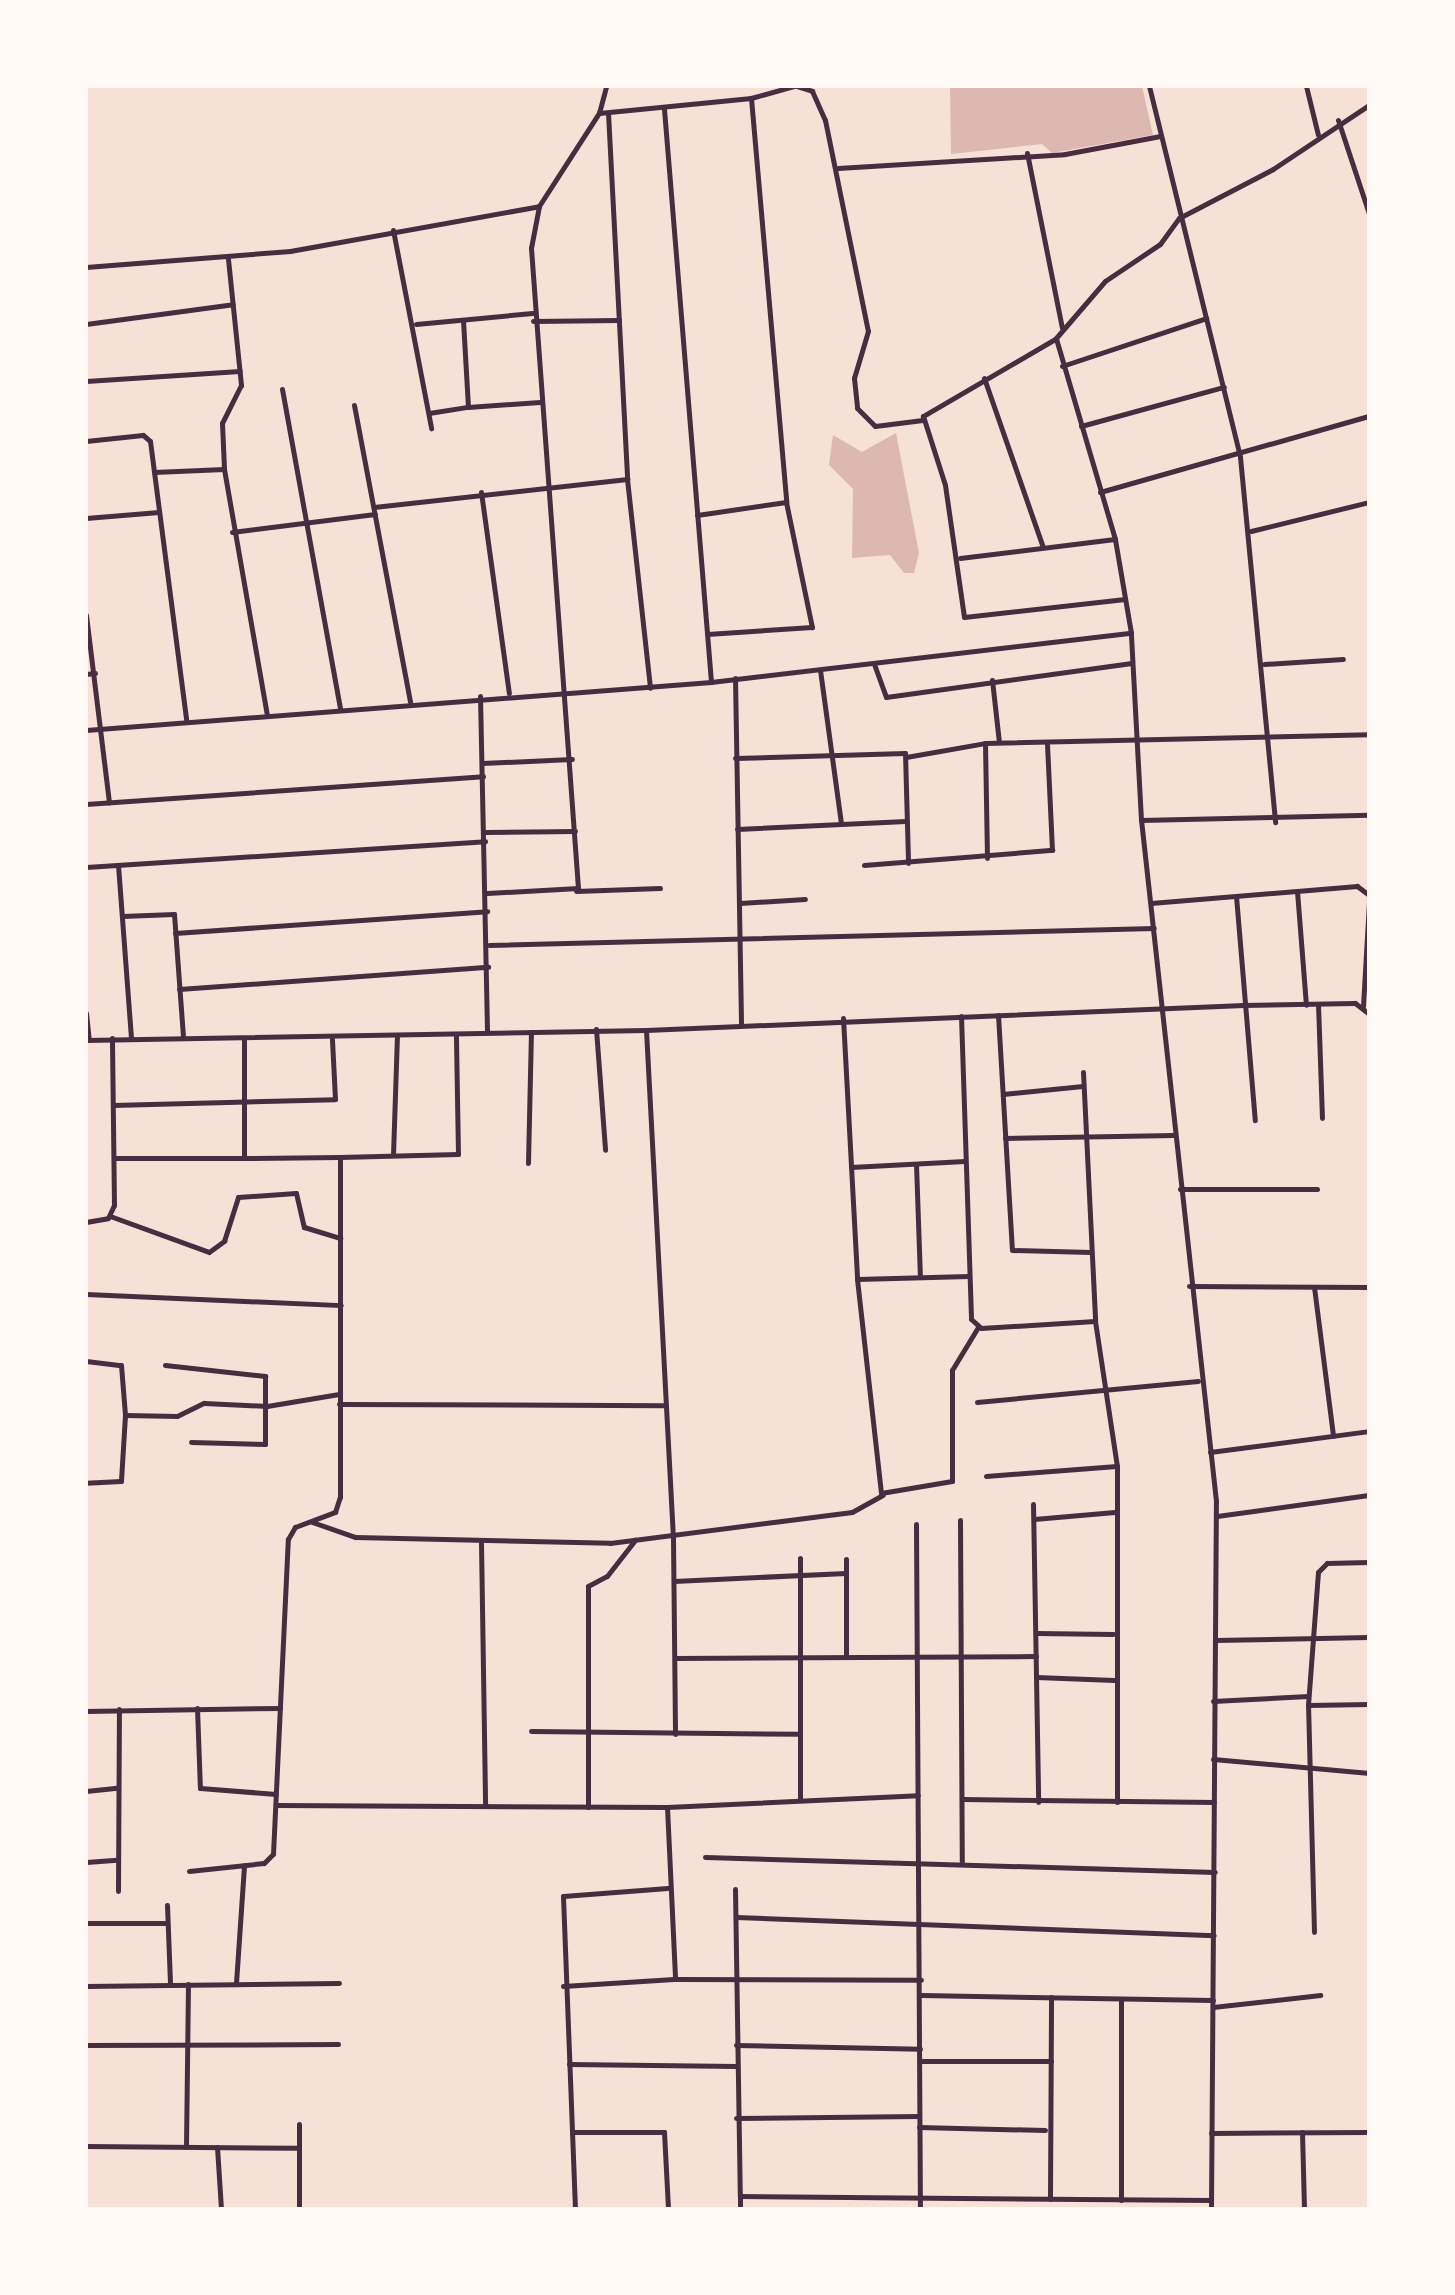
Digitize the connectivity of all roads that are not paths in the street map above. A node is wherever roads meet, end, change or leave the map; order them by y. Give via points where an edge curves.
1 (606, 86) edge
2 (795, 86) edge
3 (1149, 86) edge
4 (1306, 86) edge
5 (751, 98) junction
6 (1369, 105) edge
7 (664, 109) junction
8 (599, 113) junction
9 (608, 113) junction
10 (1338, 120) junction
11 (1318, 135) junction
12 (1160, 136) junction
13 (1027, 153) junction
14 (838, 168) junction
15 (539, 206) junction
16 (1368, 208) edge
17 (1179, 218) junction
18 (393, 230) junction
19 (228, 259) junction
20 (86, 267) edge
21 (233, 304) junction
22 (532, 313) junction
23 (1206, 318) junction
24 (463, 320) junction
25 (619, 320) junction
26 (533, 321) junction
27 (86, 324) edge
28 (416, 324) junction
29 (1062, 329) junction
30 (1056, 338) junction
31 (1062, 366) junction
32 (240, 371) junction
33 (984, 378) junction
34 (86, 381) edge
35 (1224, 387) junction
36 (282, 389) dead end
37 (540, 402) junction
38 (354, 405) dead end
39 (468, 407) junction
40 (429, 413) junction
41 (1369, 416) edge
42 (923, 420) junction
43 (1081, 426) junction
44 (431, 428) dead end
45 (86, 441) edge
46 (1240, 457) junction
47 (224, 469) junction
48 (154, 472) junction
49 (627, 479) junction
50 (547, 482) junction
51 (481, 492) junction
52 (1100, 492) junction
53 (786, 502) junction
54 (1369, 502) edge
55 (374, 511) junction
56 (159, 512) junction
57 (697, 515) junction
58 (86, 518) edge
59 (302, 523) junction
60 (1251, 531) junction
61 (232, 532) junction
62 (1115, 539) junction
63 (1042, 545) junction
64 (960, 558) junction
65 (1125, 599) junction
66 (86, 615) edge
67 (1131, 633) junction
68 (707, 634) junction
69 (1343, 659) dead end
70 (1132, 663) junction
71 (874, 664) junction
72 (1264, 664) junction
73 (820, 670) junction
74 (95, 673) junction
75 (86, 674) edge
76 (735, 678) junction
77 (992, 680) junction
78 (711, 682) junction
79 (650, 688) junction
80 (566, 689) junction
81 (509, 694) junction
82 (480, 696) junction
83 (410, 702) junction
84 (340, 708) junction
85 (267, 715) junction
86 (186, 720) junction
87 (100, 728) junction
88 (86, 730) edge
89 (1369, 734) edge
90 (1269, 738) junction
91 (999, 742) junction
92 (985, 743) junction
93 (1047, 743) junction
94 (1136, 744) junction
95 (830, 753) junction
96 (906, 757) junction
97 (735, 758) junction
98 (572, 759) junction
99 (482, 763) junction
100 (483, 776) junction
101 (109, 803) junction
102 (86, 804) edge
103 (1369, 815) edge
104 (1141, 820) junction
105 (906, 821) junction
106 (1275, 822) junction
107 (841, 824) junction
108 (737, 829) junction
109 (575, 831) junction
110 (485, 832) junction
111 (485, 841) junction
112 (987, 858) junction
113 (908, 863) junction
114 (118, 865) junction
115 (864, 865) dead end
116 (86, 867) edge
117 (1369, 885) edge
118 (1362, 886) junction
119 (660, 888) dead end
120 (575, 891) junction
121 (1297, 891) junction
122 (487, 893) junction
123 (1369, 895) edge
124 (1236, 896) junction
125 (805, 899) dead end
126 (740, 903) junction
127 (1151, 903) junction
128 (1369, 903) edge
129 (487, 911) junction
130 (122, 916) junction
131 (1154, 928) junction
132 (175, 933) junction
133 (739, 937) junction
134 (489, 945) junction
135 (488, 967) junction
136 (179, 989) junction
137 (1318, 1004) junction
138 (1243, 1005) junction
139 (1306, 1005) junction
140 (1363, 1006) junction
141 (1163, 1008) junction
142 (86, 1013) edge
143 (1369, 1014) edge
144 (998, 1015) junction
145 (961, 1016) junction
146 (843, 1018) junction
147 (741, 1024) junction
148 (596, 1029) junction
149 (646, 1030) junction
150 (487, 1032) junction
151 (531, 1032) junction
152 (397, 1035) junction
153 (456, 1035) junction
154 (112, 1038) junction
155 (131, 1038) junction
156 (183, 1038) junction
157 (244, 1039) junction
158 (332, 1039) junction
159 (87, 1040) edge
160 (1083, 1072) dead end
161 (1083, 1086) junction
162 (1003, 1094) junction
163 (244, 1102) junction
164 (113, 1105) junction
165 (1322, 1118) dead end
166 (1255, 1120) dead end
167 (1174, 1135) junction
168 (1084, 1136) junction
169 (1005, 1138) junction
170 (605, 1150) dead end
171 (393, 1155) junction
172 (340, 1157) junction
173 (116, 1158) junction
174 (244, 1158) junction
175 (965, 1161) junction
176 (528, 1163) dead end
177 (916, 1164) junction
178 (851, 1167) junction
179 (1180, 1189) junction
180 (1317, 1189) dead end
181 (110, 1216) junction
182 (86, 1222) edge
183 (340, 1238) junction
184 (1091, 1252) junction
185 (969, 1276) junction
186 (920, 1277) junction
187 (857, 1279) junction
188 (1189, 1286) junction
189 (1314, 1287) junction
190 (1369, 1287) edge
191 (86, 1294) edge
192 (341, 1305) junction
193 (1095, 1321) junction
194 (978, 1327) junction
195 (86, 1361) edge
196 (165, 1365) dead end
197 (1198, 1381) junction
198 (339, 1394) junction
199 (1104, 1394) junction
200 (977, 1402) dead end
201 (339, 1404) junction
202 (665, 1405) junction
203 (267, 1406) junction
204 (125, 1415) junction
205 (1369, 1431) edge
206 (1333, 1436) junction
207 (191, 1442) dead end
208 (1210, 1452) junction
209 (1117, 1466) junction
210 (986, 1476) dead end
211 (86, 1483) edge
212 (884, 1494) junction
213 (1369, 1495) edge
214 (1033, 1504) dead end
215 (1115, 1512) junction
216 (1217, 1516) junction
217 (1034, 1519) junction
218 (960, 1520) dead end
219 (311, 1521) junction
220 (916, 1524) dead end
221 (673, 1533) junction
222 (635, 1539) junction
223 (481, 1543) junction
224 (800, 1558) dead end
225 (846, 1559) dead end
226 (1369, 1562) edge
227 (846, 1573) junction
228 (800, 1575) junction
229 (674, 1581) junction
230 (1036, 1633) junction
231 (1113, 1634) junction
232 (1310, 1637) junction
233 (1369, 1637) edge
234 (1215, 1640) junction
235 (800, 1656) junction
236 (846, 1656) junction
237 (915, 1656) junction
238 (961, 1656) junction
239 (1036, 1656) junction
240 (675, 1658) junction
241 (1036, 1677) junction
242 (1114, 1680) junction
243 (1308, 1696) junction
244 (1213, 1701) junction
245 (1369, 1704) edge
246 (1308, 1705) junction
247 (197, 1708) junction
248 (280, 1708) junction
249 (119, 1709) junction
250 (86, 1711) edge
251 (531, 1731) dead end
252 (592, 1734) junction
253 (675, 1734) junction
254 (800, 1734) junction
255 (1212, 1759) junction
256 (1313, 1767) junction
257 (1369, 1773) edge
258 (117, 1788) junction
259 (86, 1791) edge
260 (276, 1794) junction
261 (918, 1795) junction
262 (962, 1799) junction
263 (800, 1800) junction
264 (1038, 1802) junction
265 (1117, 1802) junction
266 (1214, 1802) junction
267 (276, 1805) junction
268 (485, 1806) junction
269 (588, 1807) junction
270 (667, 1807) junction
271 (705, 1857) dead end
272 (919, 1859) junction
273 (117, 1860) junction
274 (86, 1862) edge
275 (962, 1864) junction
276 (244, 1865) junction
277 (189, 1871) dead end
278 (1215, 1872) junction
279 (668, 1888) junction
280 (735, 1889) dead end
281 (118, 1891) dead end
282 (167, 1905) dead end
283 (736, 1917) junction
284 (86, 1923) edge
285 (167, 1923) junction
286 (919, 1925) junction
287 (1314, 1932) dead end
288 (1214, 1935) junction
289 (736, 1978) junction
290 (675, 1979) junction
291 (921, 1980) junction
292 (236, 1983) junction
293 (339, 1983) dead end
294 (170, 1984) junction
295 (188, 1984) junction
296 (86, 1986) edge
297 (563, 1986) junction
298 (921, 1995) junction
299 (1320, 1995) dead end
300 (1051, 1997) junction
301 (1121, 1999) junction
302 (1213, 2004) junction
303 (187, 2044) junction
304 (338, 2044) dead end
305 (86, 2045) edge
306 (736, 2045) junction
307 (920, 2049) junction
308 (920, 2061) junction
309 (1051, 2061) junction
310 (569, 2064) junction
311 (736, 2066) junction
312 (919, 2116) junction
313 (736, 2118) junction
314 (299, 2124) dead end
315 (919, 2127) junction
316 (1045, 2130) junction
317 (572, 2132) junction
318 (1302, 2132) junction
319 (1369, 2132) edge
320 (1211, 2133) junction
321 (86, 2146) edge
322 (186, 2147) junction
323 (217, 2147) junction
324 (299, 2148) junction
325 (740, 2196) junction
326 (918, 2199) junction
327 (1050, 2199) junction
328 (1121, 2200) junction
329 (1211, 2200) junction
330 (221, 2209) edge
331 (299, 2209) edge
332 (575, 2209) edge
333 (668, 2209) edge
334 (740, 2209) edge
335 (920, 2209) edge
336 (1211, 2209) edge
337 (1304, 2209) edge

1 - 8 street
2 - 5 street
2 - 14 street via 817,98
3 - 12 street
4 - 11 street
5 - 7 street
5 - 53 street
6 - 10 street
7 - 9 street
7 - 57 street
8 - 9 street
8 - 15 street
9 - 25 street
10 - 11 street
10 - 16 street
11 - 17 street via 1273,169
12 - 13 street via 1070,153
12 - 17 street
13 - 14 street
13 - 29 street
14 - 42 street via 868,331 854,378 857,408 875,426
15 - 18 street
15 - 22 street
17 - 23 street
17 - 29 street via 1160,244 1105,281
18 - 19 street
18 - 28 street
19 - 20 street
19 - 21 street
21 - 27 street
21 - 32 street
22 - 24 street
22 - 26 street
23 - 31 street
23 - 35 street
24 - 28 street
24 - 39 street
25 - 26 street
25 - 49 street
26 - 37 street
28 - 40 street
29 - 30 street
30 - 31 street
30 - 33 street
31 - 43 street
32 - 34 street
32 - 47 street via 239,391 222,423
33 - 42 street
33 - 63 street
35 - 43 street
35 - 46 street
36 - 59 street
37 - 39 street
37 - 50 street
38 - 55 street
39 - 40 street
40 - 44 street
41 - 46 street
42 - 64 street
43 - 52 street
45 - 48 street via 143,435
46 - 52 street
46 - 60 street
47 - 48 street
47 - 61 street
48 - 56 street
49 - 50 street
49 - 79 street
50 - 51 street
50 - 80 street
51 - 55 street
51 - 81 street
52 - 62 street
53 - 57 street
53 - 68 street via 812,627
54 - 60 street
55 - 59 street
55 - 83 street
56 - 58 street
56 - 86 street
57 - 68 street
59 - 61 street
59 - 84 street
60 - 72 street
61 - 85 street
62 - 63 street
62 - 65 street
63 - 64 street
64 - 65 street via 967,621
65 - 67 street
66 - 74 street
67 - 70 street
67 - 71 street
68 - 78 street
69 - 72 street
70 - 77 street
70 - 94 street
71 - 73 street
71 - 77 street via 883,697
72 - 90 street
73 - 76 street
73 - 95 street
74 - 75 street
74 - 87 street
76 - 78 street
76 - 97 street
77 - 91 street
78 - 79 street
79 - 80 street
80 - 81 street
80 - 98 street
81 - 82 street
82 - 83 street
82 - 99 street
83 - 84 street
84 - 85 street
85 - 86 street
86 - 87 street
87 - 88 street
87 - 101 street
89 - 90 street
90 - 94 street
90 - 106 street
91 - 92 street
91 - 93 street
92 - 96 street
92 - 112 street
93 - 94 street
93 - 112 street via 1055,846
94 - 104 street
95 - 96 street via 899,751
95 - 97 street
95 - 107 street
96 - 105 street
97 - 108 street
98 - 99 street
98 - 109 street
99 - 100 street
100 - 101 street
100 - 110 street
101 - 102 street
103 - 106 street
104 - 106 street
104 - 127 street
105 - 107 street
105 - 113 street
107 - 108 street
108 - 126 street
109 - 110 street
109 - 120 street
110 - 111 street
111 - 114 street
111 - 122 street
112 - 113 street
113 - 115 street
114 - 116 street
114 - 130 street
117 - 118 street
118 - 121 street
118 - 123 street
119 - 120 street
120 - 122 street
121 - 124 street
121 - 139 street
122 - 129 street
124 - 127 street
124 - 138 street
125 - 126 street
126 - 133 street
127 - 131 street
128 - 140 street
129 - 132 street
129 - 134 street
130 - 132 street via 173,913
130 - 155 street
131 - 133 street
131 - 141 street
132 - 136 street
133 - 134 street
133 - 147 street
134 - 135 street
135 - 136 street
135 - 150 street
136 - 156 street
137 - 139 street
137 - 140 street
137 - 165 street
138 - 139 street
138 - 141 street
138 - 166 street
140 - 143 street
141 - 144 street
141 - 167 street
142 - 159 street
144 - 145 street
144 - 162 street
145 - 146 street
145 - 175 street
146 - 147 street
146 - 178 street
147 - 149 street
148 - 149 street
148 - 151 street
148 - 170 street
149 - 202 street
150 - 151 street
150 - 153 street
151 - 176 street
152 - 153 street
152 - 158 street
152 - 171 street
153 - 171 street via 458,1154
154 - 155 street
154 - 159 street
154 - 164 street
155 - 156 street
156 - 157 street
157 - 158 street
157 - 163 street
158 - 163 street via 335,1099
160 - 161 street
161 - 162 street
161 - 168 street
162 - 169 street
163 - 164 street
163 - 174 street
164 - 173 street
167 - 168 street
167 - 179 street
168 - 169 street
168 - 184 street
169 - 184 street via 1012,1250
171 - 172 street
172 - 174 street
172 - 183 street
173 - 174 street
173 - 181 street
175 - 177 street
175 - 185 street
177 - 178 street
177 - 186 street
178 - 187 street
179 - 180 street
179 - 188 street
181 - 182 street
181 - 183 street via 209,1252 224,1241 238,1197 296,1193 307,1230
183 - 192 street
184 - 193 street
185 - 186 street
185 - 194 street via 971,1319
186 - 187 street
187 - 212 street
188 - 189 street
188 - 197 street
189 - 190 street
189 - 206 street
191 - 192 street
192 - 198 street
193 - 194 street
193 - 199 street
194 - 212 street via 952,1370 952,1481
195 - 204 street via 121,1365
196 - 203 street via 262,1371
197 - 199 street
197 - 208 street
198 - 201 street
198 - 203 street
199 - 200 street
199 - 209 street
201 - 202 street
201 - 219 street via 339,1506
202 - 221 street
203 - 204 street via 204,1403 177,1416
203 - 207 street via 263,1446
204 - 211 street via 121,1481
205 - 206 street
206 - 208 street
208 - 216 street
209 - 210 street
209 - 215 street
212 - 221 street via 852,1512
213 - 216 street
214 - 217 street
215 - 217 street
215 - 231 street
216 - 234 street
217 - 230 street
218 - 238 street
219 - 223 street via 344,1536
219 - 248 street via 288,1539
220 - 237 street
221 - 222 street
221 - 229 street
222 - 223 street
222 - 252 street via 607,1576 588,1586
223 - 268 street
224 - 228 street
225 - 227 street
226 - 232 street via 1322,1565
227 - 228 street
227 - 236 street
228 - 229 street
228 - 235 street
229 - 240 street
230 - 231 street
230 - 239 street
231 - 242 street
232 - 233 street
232 - 234 street
232 - 243 street
234 - 244 street
235 - 236 street
235 - 240 street
235 - 254 street
236 - 237 street
237 - 238 street
237 - 261 street
238 - 239 street
238 - 262 street
239 - 241 street
240 - 253 street
241 - 242 street
241 - 264 street
242 - 265 street
243 - 244 street
243 - 246 street
244 - 255 street
245 - 246 street
246 - 256 street
247 - 248 street
247 - 249 street
247 - 260 street via 200,1788
248 - 260 street
249 - 250 street
249 - 258 street
251 - 252 street
252 - 253 street
252 - 269 street
253 - 254 street
254 - 263 street
255 - 256 street
255 - 266 street
256 - 257 street
256 - 287 street
258 - 259 street
258 - 273 street
260 - 267 street
261 - 263 street
261 - 272 street
262 - 264 street
262 - 275 street
263 - 270 street
264 - 265 street
265 - 266 street
266 - 278 street
267 - 268 street
267 - 276 street via 273,1854
268 - 269 street
269 - 270 street
270 - 279 street
271 - 272 street
272 - 275 street
272 - 286 street
273 - 274 street
273 - 281 street
275 - 278 street
276 - 277 street
276 - 292 street
278 - 288 street
279 - 290 street
279 - 297 street via 564,1893
280 - 283 street
282 - 285 street
283 - 286 street
283 - 289 street
284 - 285 street
285 - 294 street
286 - 288 street
286 - 291 street
288 - 302 street
289 - 290 street
289 - 291 street
289 - 306 street
290 - 297 street
291 - 298 street
292 - 293 street
292 - 295 street
294 - 295 street
294 - 296 street
295 - 303 street
297 - 310 street
298 - 300 street
298 - 307 street
299 - 302 street
300 - 301 street
300 - 309 street
301 - 302 street
301 - 328 street
302 - 320 street
303 - 304 street
303 - 305 street
303 - 322 street
306 - 307 street
306 - 311 street
307 - 308 street
308 - 309 street
308 - 312 street
309 - 316 street
310 - 311 street
310 - 317 street
311 - 313 street
312 - 313 street
312 - 315 street
313 - 325 street
314 - 324 street
315 - 316 street
315 - 326 street
316 - 327 street
317 - 332 street
317 - 333 street via 666,2134
318 - 319 street
318 - 320 street
318 - 337 street
320 - 329 street
321 - 322 street
322 - 323 street
323 - 324 street
323 - 330 street
324 - 331 street
325 - 326 street
325 - 334 street
326 - 327 street
326 - 335 street
327 - 328 street
328 - 329 street
329 - 336 street

